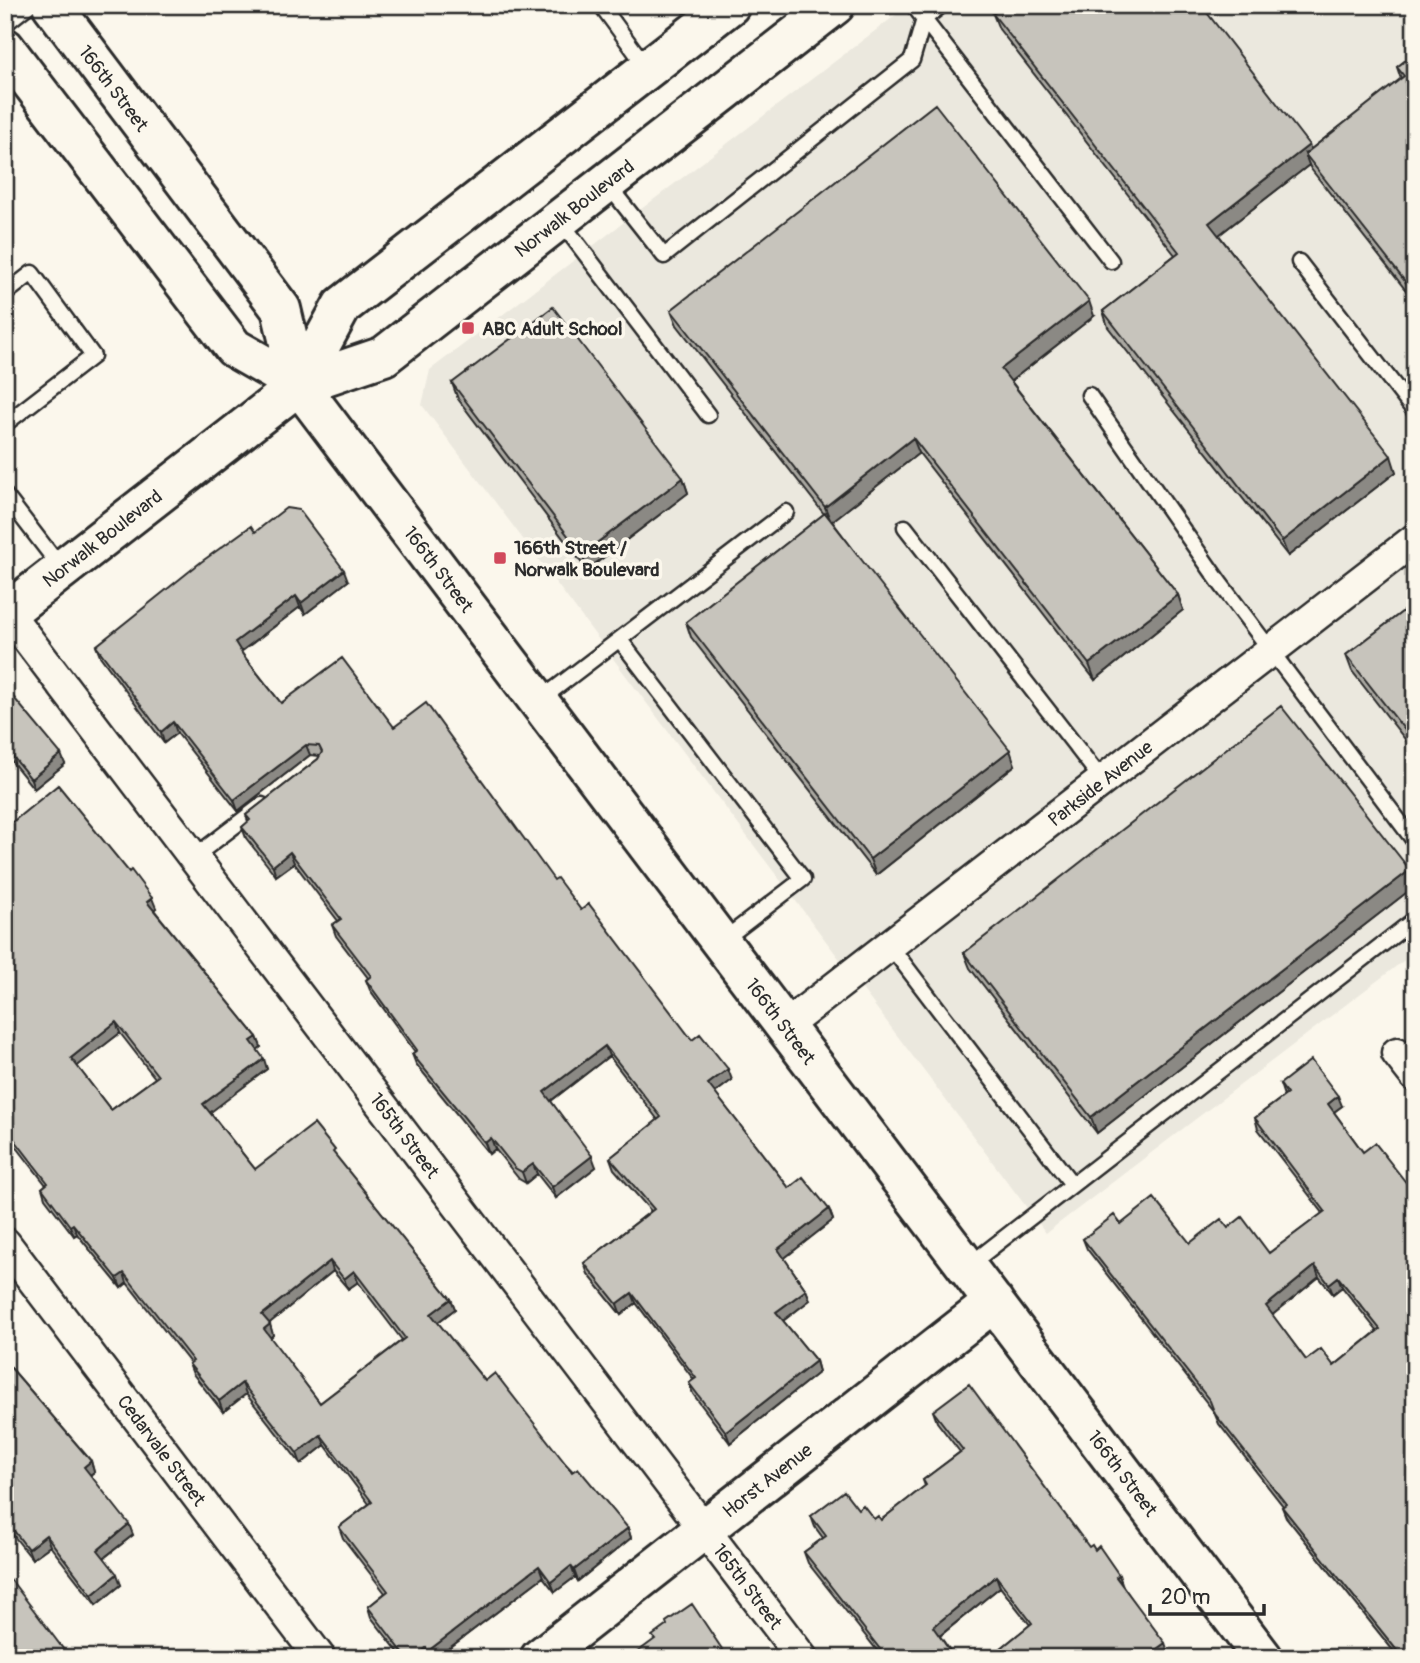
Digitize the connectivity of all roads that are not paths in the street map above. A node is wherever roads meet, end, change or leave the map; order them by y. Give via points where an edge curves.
1 (29, 5) edge
2 (52, 5) edge
3 (601, 5) edge
4 (730, 5) edge
5 (835, 5) edge
6 (914, 5) edge
7 (942, 5) edge
8 (924, 19) junction
9 (5, 24) edge
10 (5, 48) edge
11 (648, 69) junction
12 (606, 183) junction
13 (559, 220) junction
14 (1111, 261) dead end
15 (1299, 262) dead end
16 (5, 294) edge
17 (299, 385) junction
18 (1089, 395) dead end
19 (1415, 412) edge
20 (708, 415) dead end
21 (5, 424) edge
22 (5, 495) edge
23 (786, 512) dead end
24 (905, 527) dead end
25 (1415, 539) edge
26 (62, 570) junction
27 (6, 613) edge
28 (620, 640) junction
29 (1271, 650) junction
30 (539, 701) junction
31 (1103, 781) junction
32 (276, 794) edge
33 (1415, 842) edge
34 (194, 858) junction
35 (1415, 919) edge
36 (721, 942) junction
37 (891, 947) junction
38 (785, 1026) junction
39 (1071, 1183) junction
40 (5, 1243) edge
41 (967, 1266) junction
42 (994, 1302) junction
43 (704, 1529) junction
44 (320, 1658) edge
45 (540, 1658) edge
46 (802, 1658) edge
47 (1263, 1658) edge

1 - 9 lane
2 - 17 street, 166th Street via 281,309
3 - 11 lane
4 - 11 street, Norwalk Boulevard
5 - 12 street, Norwalk Boulevard
6 - 8 lane
7 - 8 lane
8 - 12 lane via 912,60 664,256
8 - 14 lane
10 - 17 street, 166th Street via 234,348
11 - 17 street, Norwalk Boulevard via 342,306
12 - 13 street, Norwalk Boulevard
13 - 17 street, Norwalk Boulevard via 384,356
13 - 20 lane
15 - 19 lane
16 - 21 lane via 32,273 93,356
17 - 26 street, Norwalk Boulevard
17 - 30 street, 166th Street
18 - 29 lane
22 - 26 lane
23 - 28 lane
24 - 31 lane
25 - 29 street, Parkside Avenue
26 - 27 street, Norwalk Boulevard
27 - 34 street, 165th Street
28 - 30 lane
28 - 36 lane via 803,880
29 - 31 street, Parkside Avenue
29 - 33 lane
30 - 36 street, 166th Street
31 - 37 street, Parkside Avenue
32 - 34 lane
34 - 43 street, 165th Street
35 - 39 lane
36 - 38 street, 166th Street
37 - 38 street, Parkside Avenue
37 - 39 lane
38 - 41 street, 166th Street
39 - 41 lane
40 - 44 street, Cedarvale Street
41 - 42 street, 166th Street
42 - 43 street, Horst Avenue
42 - 47 street, 166th Street
43 - 45 street, Horst Avenue
43 - 46 street, 165th Street

